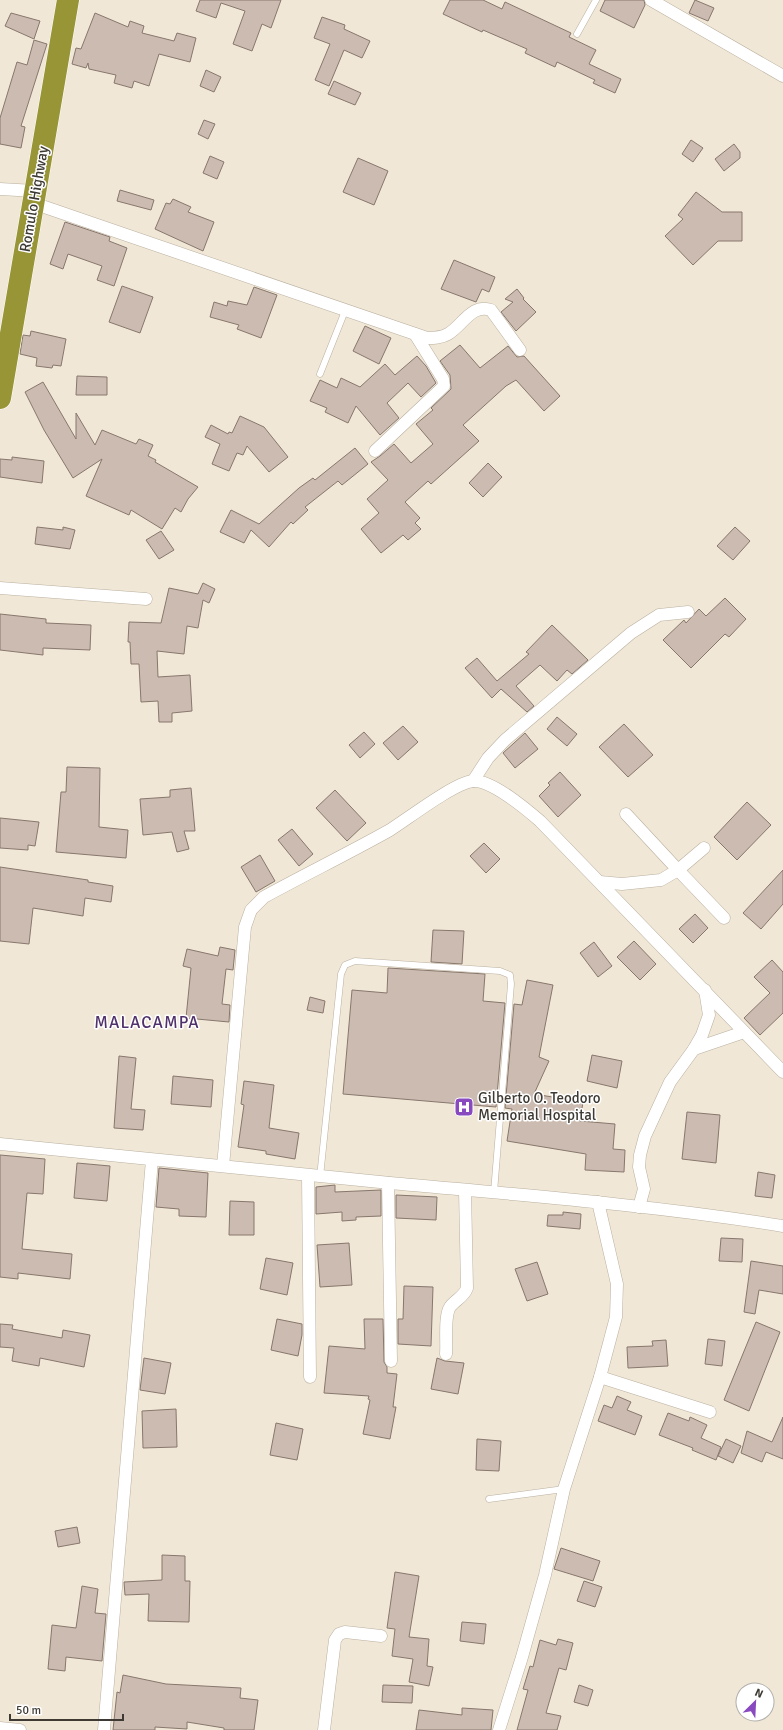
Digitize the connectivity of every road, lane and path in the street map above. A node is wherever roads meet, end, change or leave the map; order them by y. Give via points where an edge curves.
1 (68, 0) edge
2 (596, 0) edge
3 (651, 0) edge
4 (577, 34) dead end
5 (783, 76) edge
6 (0, 189) edge
7 (34, 197) junction
8 (345, 311) junction
9 (415, 334) junction
10 (520, 350) dead end
11 (320, 374) dead end
12 (0, 398) edge
13 (375, 451) dead end
14 (0, 588) edge
15 (146, 599) dead end
16 (688, 612) dead end
17 (473, 782) junction
18 (626, 814) dead end
19 (704, 848) dead end
20 (678, 870) junction
21 (600, 882) junction
22 (724, 918) dead end
23 (704, 990) junction
24 (744, 1032) junction
25 (694, 1049) junction
26 (783, 1072) edge
27 (0, 1144) edge
28 (152, 1160) junction
29 (223, 1166) junction
30 (314, 1176) junction
31 (388, 1183) junction
32 (465, 1190) junction
33 (494, 1192) junction
34 (598, 1202) junction
35 (639, 1207) junction
36 (783, 1226) edge
37 (446, 1354) dead end
38 (391, 1361) dead end
39 (310, 1377) dead end
40 (600, 1377) junction
41 (710, 1412) dead end
42 (564, 1489) junction
43 (489, 1499) dead end
44 (381, 1636) dead end
45 (0, 1728) edge
46 (20, 1730) edge
47 (104, 1730) edge
48 (324, 1730) edge
49 (499, 1730) edge

1 - 7 highway, Romulo Highway
2 - 4 lane
3 - 5 street
6 - 7 street
7 - 8 street
7 - 12 highway, Romulo Highway
8 - 9 street
8 - 11 lane
9 - 10 street via 437,338 448,334 476,309 484,307 491,310
9 - 13 street via 443,379 444,386
14 - 15 street
16 - 17 street via 659,615 632,633 505,740 488,758
17 - 21 street via 487,783 526,809
17 - 29 street via 457,786 390,830 264,897 251,910 245,927
18 - 20 street
19 - 20 street
20 - 21 street via 661,880 622,884
20 - 22 street
21 - 23 street
23 - 24 street
23 - 25 street via 709,1015
24 - 25 street
24 - 26 street
25 - 35 street via 670,1082 645,1136 640,1155 644,1189
27 - 28 street
28 - 29 street
28 - 47 street
29 - 30 street
30 - 31 street
30 - 33 lane via 341,974 345,965 355,961 500,971 510,975 510,984
30 - 39 street
31 - 32 street
31 - 38 street
32 - 33 street
32 - 37 street via 467,1288 465,1294 447,1313
33 - 34 street
34 - 35 street
34 - 40 street via 618,1284 616,1317
35 - 36 street
40 - 41 street
40 - 42 street
42 - 43 lane
42 - 49 street via 543,1582
44 - 48 street via 345,1632 339,1634 335,1640
45 - 46 street

